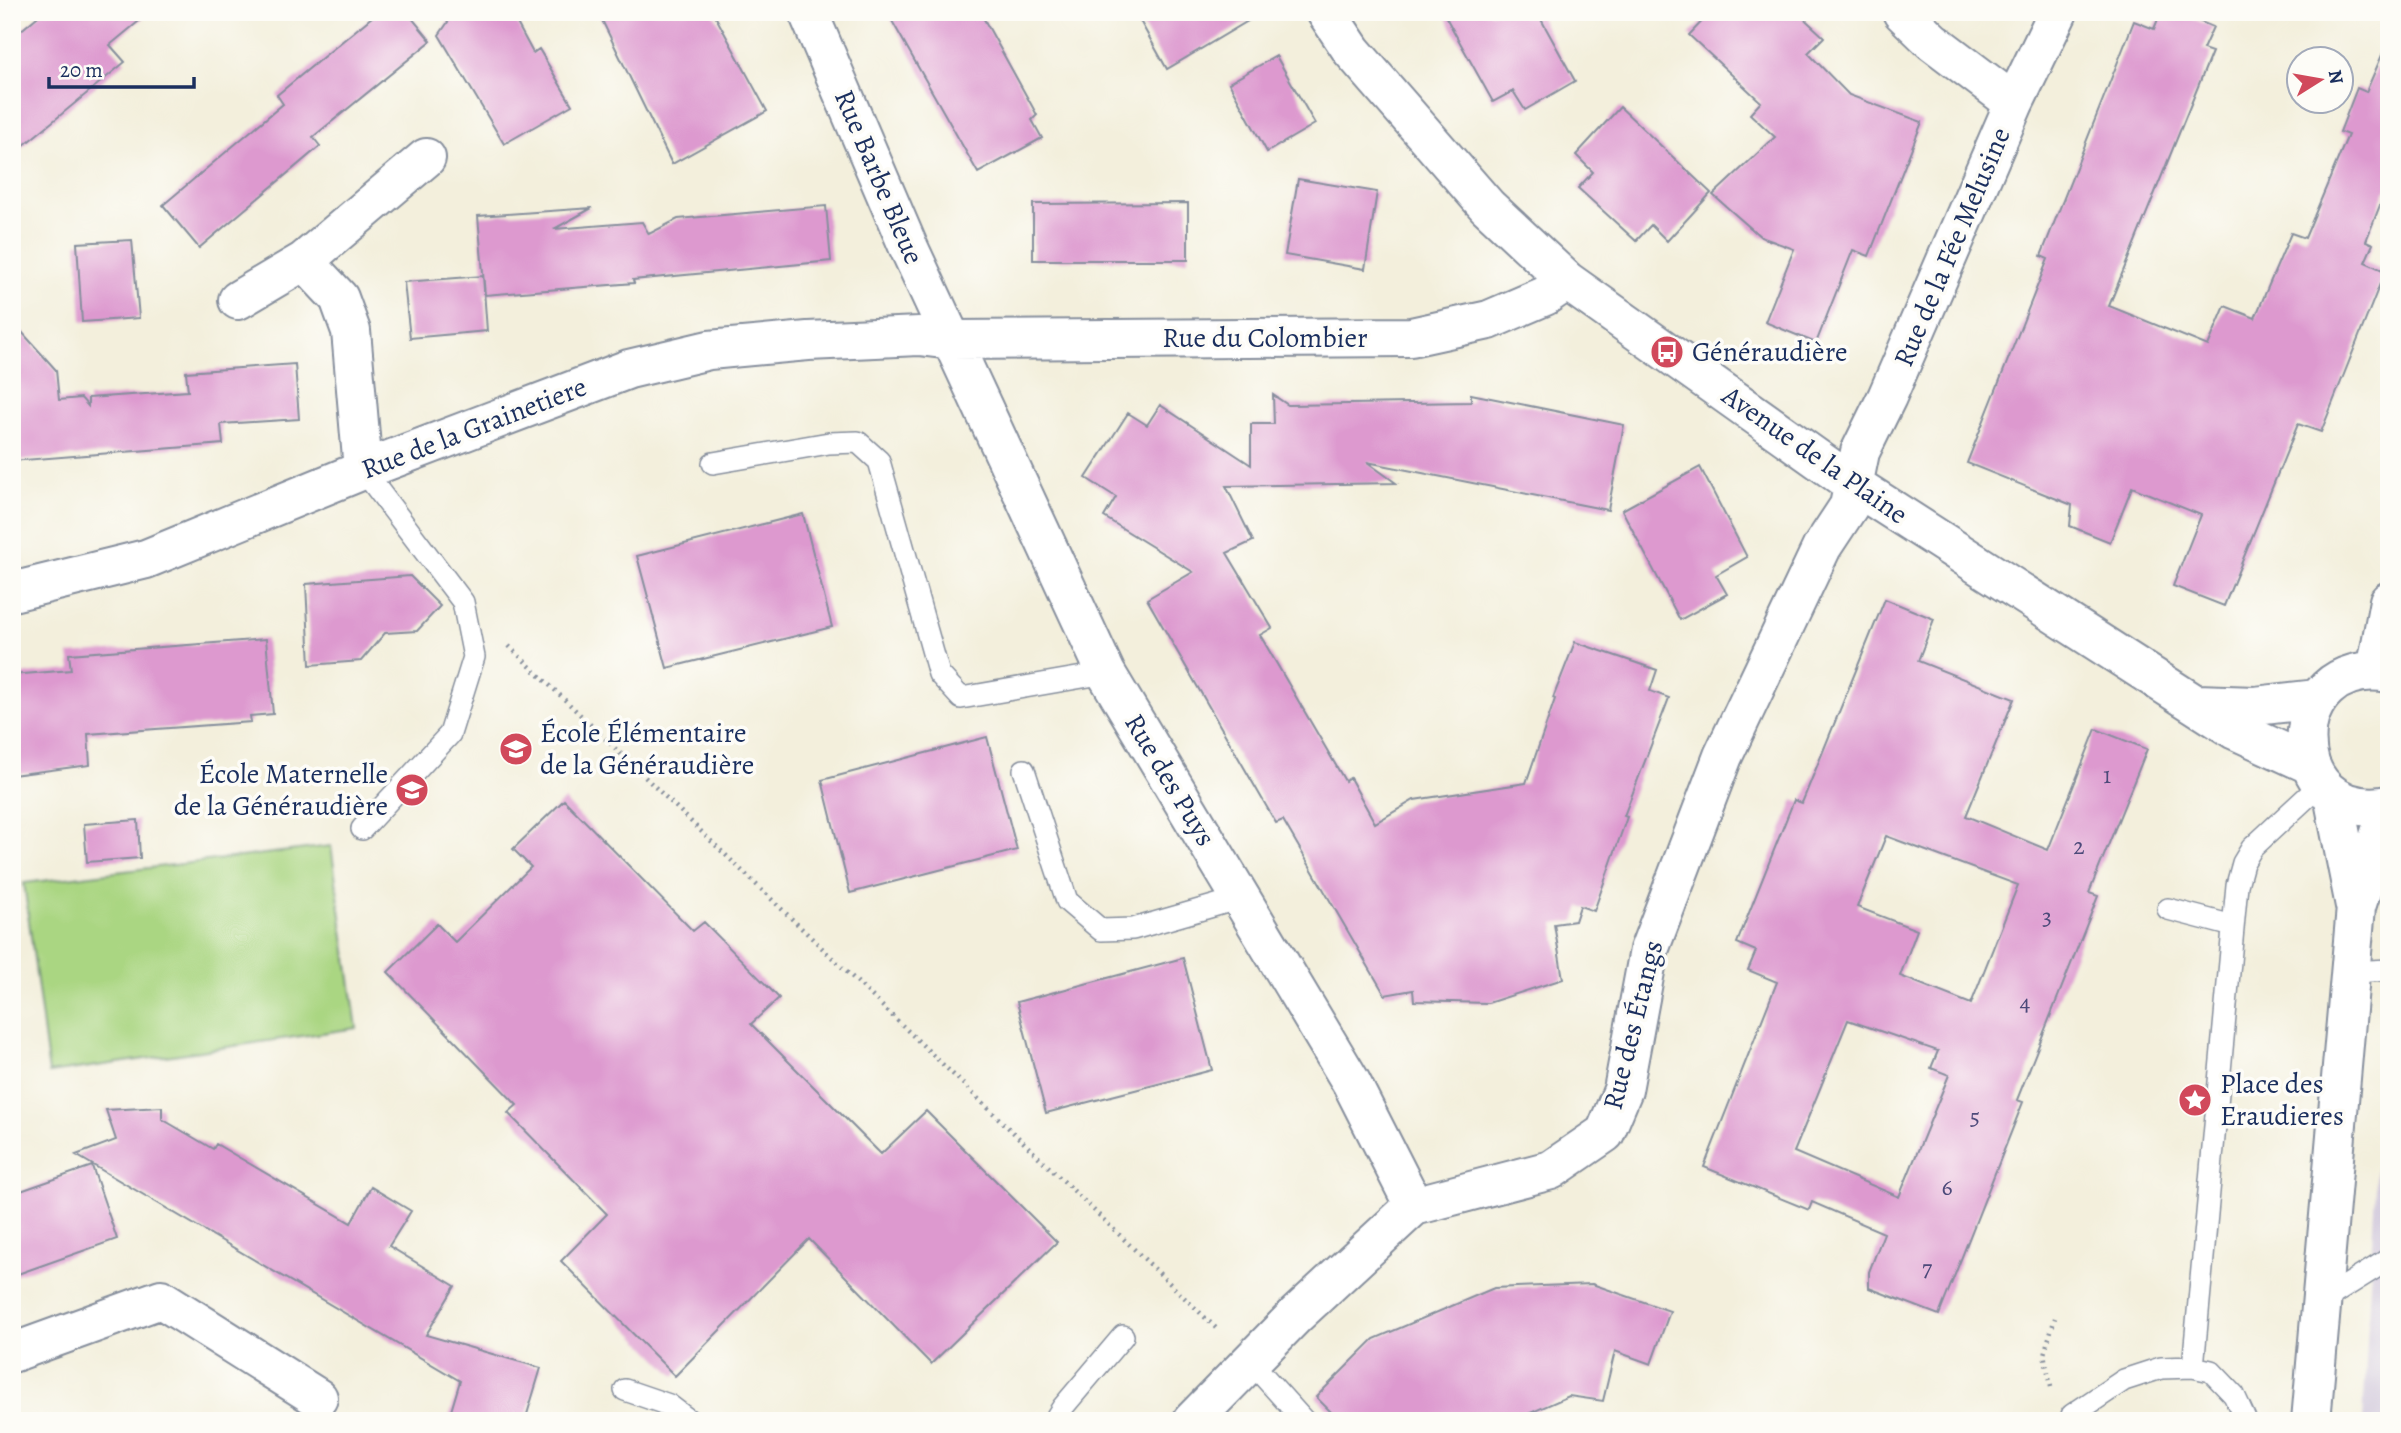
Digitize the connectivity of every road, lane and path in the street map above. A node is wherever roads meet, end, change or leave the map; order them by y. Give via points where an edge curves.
1 (808, 12) edge
2 (1326, 12) edge
3 (1902, 12) edge
4 (2058, 12) edge
5 (2014, 103) junction
6 (426, 158) dead end
7 (304, 261) junction
8 (1567, 281) junction
9 (238, 300) dead end
10 (951, 340) junction
11 (713, 463) dead end
12 (363, 470) junction
13 (1854, 485) junction
14 (12, 593) edge
15 (2389, 601) edge
16 (463, 602) junction
17 (2382, 672) edge
18 (1106, 673) junction
19 (2317, 699) junction
20 (2196, 704) junction
21 (1024, 770) dead end
22 (2321, 781) junction
23 (2389, 805) edge
24 (2389, 821) edge
25 (362, 829) dead end
26 (1241, 898) junction
27 (2356, 907) junction
28 (2168, 909) dead end
29 (2233, 926) junction
30 (2389, 970) edge
31 (2350, 972) junction
32 (1414, 1206) junction
33 (2389, 1259) edge
34 (2322, 1301) junction
35 (2055, 1318) dead end
36 (1123, 1336) dead end
37 (12, 1353) edge
38 (1250, 1361) junction
39 (2193, 1367) junction
40 (2051, 1389) dead end
41 (625, 1390) dead end
42 (318, 1398) dead end
43 (2072, 1415) dead end
44 (690, 1421) edge
45 (1054, 1421) edge
46 (1192, 1421) edge
47 (1304, 1421) edge
48 (2246, 1421) edge
49 (2311, 1421) edge

1 - 10 street, Rue Barbe Bleue
2 - 8 street, Avenue de la Plaine via 1352,51 1487,206
3 - 5 street via 1931,41
4 - 5 street, Rue de la Fée Melusine
5 - 13 street, Rue de la Fée Melusine via 1860,452
6 - 7 street
7 - 9 street
7 - 12 street via 339,298 351,331
8 - 10 street, Rue du Colombier via 1545,296 1489,320 1411,337
8 - 13 street, Avenue de la Plaine
10 - 12 street, Rue de la Grainetiere via 807,341 709,350 629,369
10 - 18 street, Rue des Puys
11 - 18 lane via 858,442 878,461 939,674 961,698
12 - 14 street, Rue de la Grainetiere via 146,559
12 - 16 lane
13 - 20 street, Avenue de la Plaine
13 - 32 street, Rue des Étangs via 1849,506 1822,547 1723,757 1649,950 1623,1090 1605,1133 1551,1170
15 - 17 street
16 - 25 lane via 474,657 450,734
16 - 38 path
17 - 19 street via 2353,674 2333,683
18 - 26 street, Rue des Puys
19 - 20 street via 2255,706
19 - 22 street via 2307,719 2304,742
20 - 22 street, Avenue de la Plaine
21 - 26 lane via 1067,901 1101,930 1133,929
22 - 23 street, Avenue de la Plaine via 2350,804
22 - 27 street
22 - 29 lane via 2252,848 2236,885
24 - 27 street via 2380,833
26 - 32 street, Rue des Puys via 1351,1082
27 - 31 street
28 - 29 lane
29 - 39 lane
30 - 31 lane
31 - 34 street
32 - 38 street, Rue des Étangs
33 - 34 lane
34 - 49 street
35 - 40 path via 2044,1354
36 - 45 lane
37 - 42 street via 161,1299
38 - 46 street, Rue des Étangs
38 - 47 lane
39 - 43 lane via 2161,1368 2124,1380
39 - 48 lane via 2211,1371 2234,1395
41 - 44 lane via 669,1405

